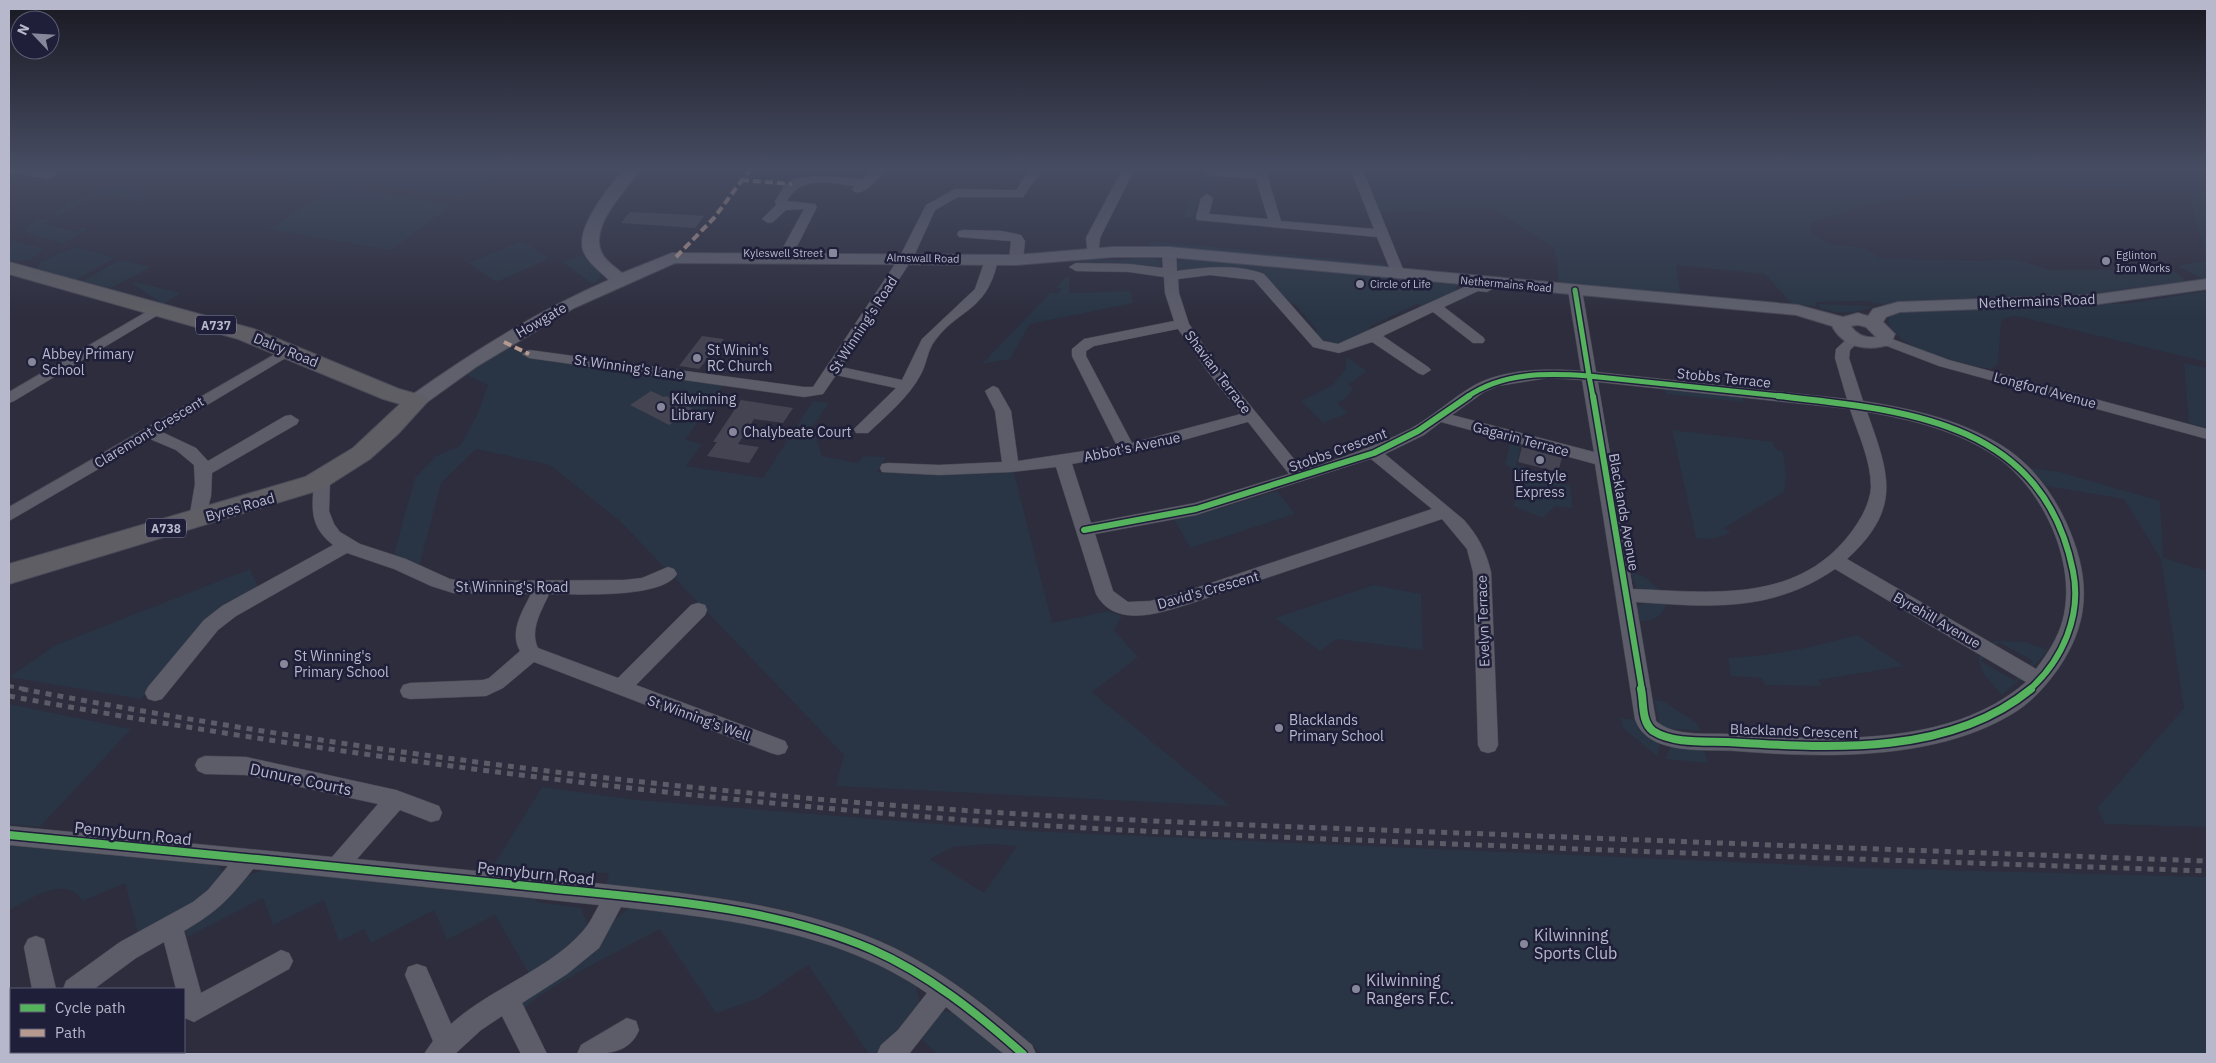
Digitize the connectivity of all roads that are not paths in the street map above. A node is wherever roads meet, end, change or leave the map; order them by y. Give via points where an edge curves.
1 (600, 218) edge
2 (807, 218) edge
3 (925, 218) edge
4 (1103, 218) edge
5 (1208, 218) edge
6 (1274, 218) edge
7 (1376, 218) edge
8 (1276, 224) junction
9 (964, 234) dead end
10 (1383, 234) junction
11 (1169, 252) junction
12 (1093, 253) junction
13 (785, 257) junction
14 (676, 258) joint
15 (906, 258) junction
16 (991, 260) junction
17 (1016, 260) junction
18 (1076, 267) dead end
19 (9, 268) edge
20 (1398, 274) junction
21 (1170, 275) junction
22 (619, 280) junction
23 (2207, 284) edge
24 (1487, 288) dead end
25 (1575, 290) junction
26 (1434, 306) junction
27 (158, 309) junction
28 (1842, 323) junction
29 (1873, 323) junction
30 (1182, 324) junction
31 (1372, 336) junction
32 (1854, 339) junction
33 (1478, 340) dead end
34 (1884, 340) junction
35 (289, 350) junction
36 (529, 354) dead end
37 (834, 370) junction
38 (1423, 370) dead end
39 (1588, 376) junction
40 (905, 385) junction
41 (818, 391) joint
42 (993, 391) dead end
43 (9, 398) edge
44 (416, 401) junction
45 (1856, 404) junction
46 (1251, 416) junction
47 (1440, 417) junction
48 (291, 420) dead end
49 (862, 429) dead end
50 (148, 432) junction
51 (2207, 434) edge
52 (1127, 449) junction
53 (1374, 453) junction
54 (1602, 460) junction
55 (1063, 461) junction
56 (1011, 467) junction
57 (888, 468) dead end
58 (204, 471) junction
59 (1300, 477) junction
60 (322, 481) junction
61 (1444, 512) junction
62 (9, 515) edge
63 (198, 519) junction
64 (1084, 530) junction
65 (346, 546) junction
66 (1836, 561) junction
67 (9, 574) edge
68 (668, 574) dead end
69 (543, 588) junction
70 (1626, 595) junction
71 (698, 610) dead end
72 (531, 653) junction
73 (2039, 680) junction
74 (620, 688) junction
75 (410, 692) dead end
76 (155, 694) dead end
77 (1657, 734) joint
78 (1488, 745) dead end
79 (778, 747) dead end
80 (205, 765) dead end
81 (396, 799) junction
82 (431, 812) dead end
83 (9, 835) edge
84 (248, 859) junction
85 (338, 867) junction
86 (615, 896) junction
87 (171, 926) junction
88 (36, 947) dead end
89 (281, 961) dead end
90 (417, 975) dead end
91 (44, 988) edge
92 (76, 988) edge
93 (944, 990) junction
94 (507, 1000) junction
95 (627, 1030) dead end
96 (441, 1049) edge
97 (534, 1054) edge
98 (590, 1054) edge
99 (890, 1054) edge
100 (1023, 1054) edge

1 - 22 main road via 591,235 592,251
2 - 13 street
3 - 15 street
4 - 12 street via 1093,238
5 - 8 street
6 - 8 street
7 - 10 street
8 - 10 street
9 - 17 street via 1016,238
10 - 20 street
11 - 12 main road, Almswall Road
11 - 20 main road, Nethermains Road
11 - 21 street, Shavian Terrace
12 - 17 main road, Almswall Road
13 - 14 main road, Almswall Road
13 - 15 main road, Almswall Road
14 - 22 main road, Howgate via 660,261
15 - 16 main road, Almswall Road
15 - 37 street, St Winning's Road
16 - 17 main road, Almswall Road
16 - 40 street via 985,284 979,293 964,311 928,341 914,374
18 - 21 street via 1129,268
19 - 27 highway, Dalry Road / A737
20 - 25 main road, Nethermains Road
21 - 30 street, Shavian Terrace
21 - 31 street via 1210,271 1251,274 1259,277 1318,344 1345,348
22 - 44 main road, Howgate via 547,316 462,368
23 - 29 main road, Nethermains Road via 2092,300 1898,307 1879,313
24 - 26 street via 1476,287
25 - 28 main road, Nethermains Road via 1798,310
25 - 39 street, Blacklands Avenue
26 - 31 street
26 - 33 street
27 - 35 highway, Dalry Road / A737
27 - 43 street
28 - 29 main road, Nethermains Road via 1851,319
28 - 32 main road via 1844,333
29 - 34 main road via 1886,334
30 - 46 street, Shavian Terrace
30 - 52 street via 1089,342 1079,349 1079,356
31 - 38 street
32 - 34 main road via 1868,343
32 - 45 street via 1843,349 1842,358
34 - 51 street, Longford Avenue via 1944,362
35 - 44 highway, Dalry Road / A737
35 - 50 street, Claremont Crescent
36 - 41 street, St Winning's Lane via 804,392
37 - 40 street
37 - 41 street, St Winning's Road
39 - 45 street, Stobbs Terrace
39 - 47 street, Stobbs Crescent via 1548,373 1494,382
39 - 54 street, Blacklands Avenue
40 - 49 street
42 - 56 street via 1002,412
44 - 60 highway, Byres Road / A738 via 358,458
45 - 66 street via 1878,472 1878,498 1857,538
45 - 73 street, Blacklands Crescent via 1922,417 1965,434 2004,455 2031,478 2044,497 2062,534 2077,596 2062,650
46 - 52 street, Abbot's Avenue via 1162,443
46 - 59 street, Shavian Terrace
47 - 53 street, Stobbs Crescent via 1418,432
47 - 54 street, Gagarin Terrace
48 - 58 street
50 - 58 street via 193,453
50 - 62 street, Claremont Crescent
52 - 55 street, Abbot's Avenue
53 - 59 street, Stobbs Crescent
53 - 61 street, Evelyn Terrace
54 - 70 street, Blacklands Avenue
55 - 56 street, Abbot's Avenue
55 - 64 street, David's Crescent
56 - 57 street, Abbot's Avenue
58 - 63 street
59 - 64 street, Stobbs Crescent via 1196,509
60 - 63 highway, Byres Road / A738
60 - 65 street, St Winning's Road via 320,515 331,533
61 - 64 street, David's Crescent via 1264,574 1187,598 1138,609 1121,606 1105,594
61 - 78 street, Evelyn Terrace via 1471,540 1482,572
63 - 67 highway, Byres Road / A738
65 - 69 street, St Winning's Road via 402,565 450,587
65 - 76 street via 229,610 212,625
66 - 70 street via 1798,582 1748,596 1720,600
66 - 73 street, Byrehill Avenue
68 - 69 street, St Winning's Road via 636,586
69 - 72 street via 525,628 526,646
70 - 77 street, Blacklands Avenue via 1646,720
71 - 74 street
72 - 74 street, St Winning's Well
72 - 75 street via 486,688
73 - 77 street, Blacklands Crescent via 1985,720 1916,740 1811,747
74 - 79 street, St Winning's Well
80 - 81 street, Dunure Courts via 246,766
81 - 82 street, Dunure Courts
81 - 85 street
83 - 84 street, Pennyburn Road
84 - 85 street, Pennyburn Road
84 - 87 street via 216,897
85 - 86 street, Pennyburn Road
86 - 93 street, Pennyburn Road via 744,912 822,931 908,967
86 - 94 street via 591,940
87 - 89 street via 194,1010
87 - 92 street via 128,950
88 - 91 street
90 - 96 street
93 - 99 street via 907,1038
93 - 100 street, Pennyburn Road
94 - 96 street via 472,1021
94 - 97 street
95 - 98 street

